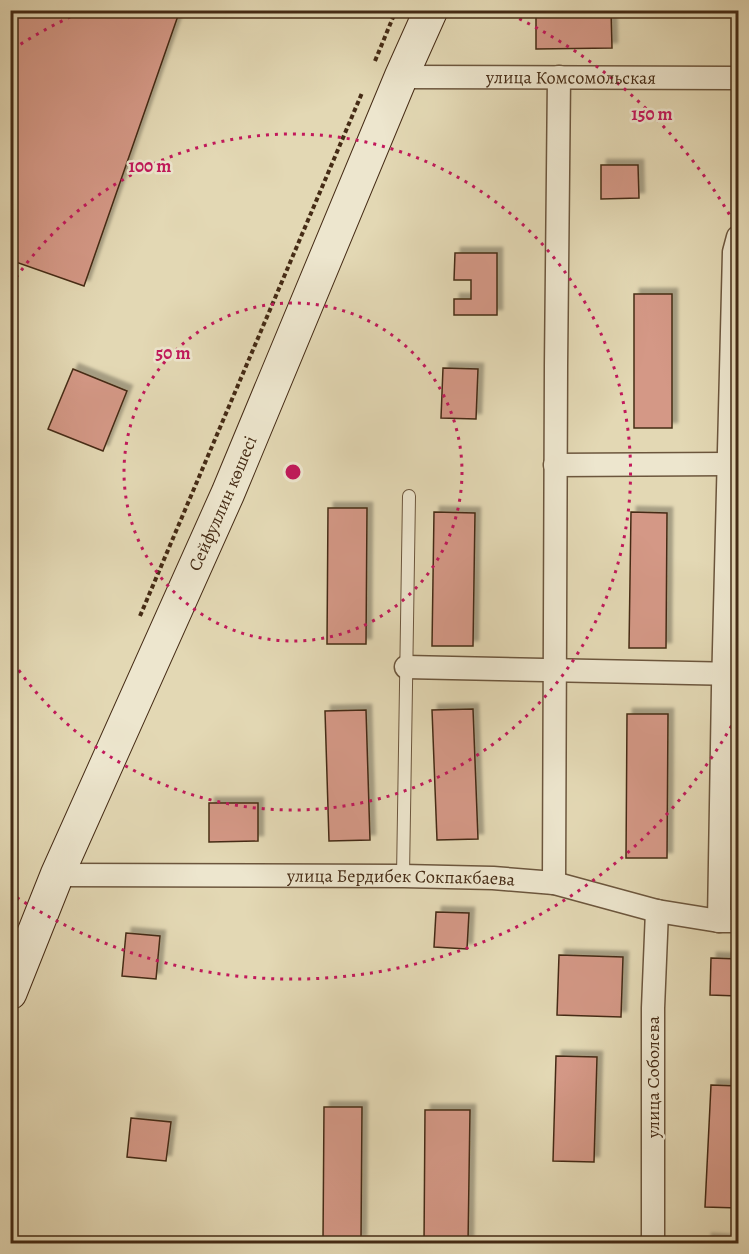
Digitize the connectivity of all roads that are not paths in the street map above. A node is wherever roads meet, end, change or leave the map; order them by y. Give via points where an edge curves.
1 (431, 10) edge
2 (388, 71) junction
3 (559, 77) junction
4 (738, 78) edge
5 (738, 237) edge
6 (734, 464) edge
7 (555, 465) junction
8 (409, 496) dead end
9 (406, 667) junction
10 (554, 669) junction
11 (731, 674) edge
12 (57, 875) junction
13 (403, 876) junction
14 (554, 883) junction
15 (657, 911) junction
16 (729, 921) edge
17 (10, 993) edge
18 (653, 1244) edge

1 - 2 main road, Сейфуллин көшесі
2 - 3 street, улица Комсомольская
2 - 12 main road, Сейфуллин көшесі via 228,493
3 - 4 street, улица Комсомольская
3 - 7 street
5 - 6 street via 734,252
6 - 7 street
6 - 11 street
7 - 10 street
8 - 9 lane
9 - 10 street
9 - 13 lane
10 - 11 street
10 - 14 street
11 - 16 street
12 - 13 street, улица Бердибек Сокпакбаева
12 - 17 main road, Сейфуллин көшесі
13 - 14 street, улица Бердибек Сокпакбаева
14 - 15 street, улица Бердибек Сокпакбаева
15 - 16 street, улица Бердибек Сокпакбаева
15 - 18 street, улица Соболева

